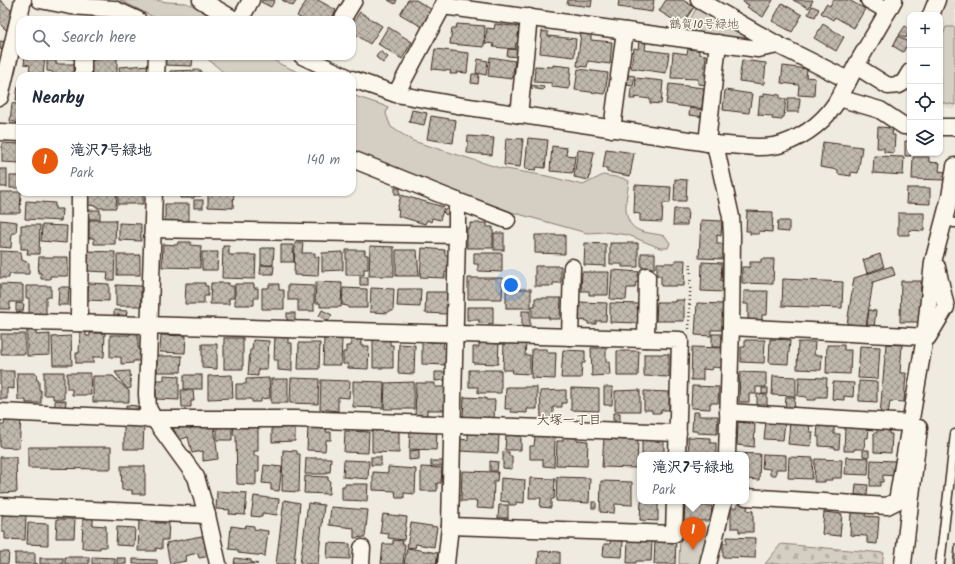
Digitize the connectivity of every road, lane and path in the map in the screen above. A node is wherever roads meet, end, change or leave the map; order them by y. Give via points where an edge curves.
1 (24, 0) edge
2 (40, 0) edge
3 (201, 0) edge
4 (251, 0) edge
5 (354, 0) edge
6 (699, 0) edge
7 (869, 0) edge
8 (937, 0) edge
9 (444, 3) edge
10 (891, 5) edge
11 (932, 12) edge
12 (85, 13) edge
13 (20, 16) edge
14 (129, 16) edge
15 (228, 16) edge
16 (242, 16) edge
17 (344, 16) edge
18 (528, 17) junction
19 (625, 30) junction
20 (16, 32) edge
21 (718, 43) junction
22 (778, 45) junction
23 (83, 60) edge
24 (157, 60) edge
25 (320, 60) edge
26 (83, 72) edge
27 (156, 72) edge
28 (339, 72) edge
29 (852, 73) junction
30 (907, 77) edge
31 (356, 80) edge
32 (396, 94) junction
33 (0, 97) edge
34 (839, 98) junction
35 (519, 115) junction
36 (907, 126) edge
37 (943, 126) edge
38 (955, 127) edge
39 (612, 129) junction
40 (0, 132) edge
41 (16, 133) edge
42 (711, 143) junction
43 (356, 161) edge
44 (955, 166) edge
45 (80, 196) edge
46 (154, 196) edge
47 (457, 201) junction
48 (508, 220) dead end
49 (949, 222) edge
50 (153, 229) junction
51 (457, 235) junction
52 (691, 261) dead end
53 (933, 262) junction
54 (572, 266) dead end
55 (647, 276) dead end
56 (950, 308) edge
57 (0, 321) edge
58 (78, 323) junction
59 (150, 325) junction
60 (732, 327) junction
61 (454, 333) junction
62 (570, 337) junction
63 (925, 337) junction
64 (646, 339) junction
65 (680, 340) junction
66 (0, 412) edge
67 (728, 412) junction
68 (154, 419) junction
69 (910, 423) junction
70 (453, 425) junction
71 (678, 433) junction
72 (955, 434) edge
73 (677, 452) edge
74 (727, 452) edge
75 (749, 497) edge
76 (676, 504) edge
77 (723, 504) edge
78 (0, 506) edge
79 (207, 515) junction
80 (450, 526) junction
81 (362, 548) dead end
82 (218, 564) edge
83 (361, 564) edge
84 (446, 564) edge
85 (708, 564) edge
86 (903, 564) edge
87 (940, 564) edge

1 - 13 street
2 - 12 street via 71,6
3 - 15 street
4 - 16 street
5 - 17 street
6 - 22 street
7 - 10 street
8 - 11 street
9 - 18 street
9 - 32 street
10 - 29 street
12 - 14 street via 114,9
18 - 19 street
18 - 35 street
19 - 21 street
19 - 39 street
20 - 33 street
21 - 22 street via 758,49
21 - 42 street
22 - 29 street
23 - 26 street
24 - 27 street
25 - 28 street
29 - 30 street via 888,86 899,85
29 - 34 street
31 - 32 street
32 - 35 street
34 - 36 street via 880,110
34 - 42 street via 816,126 800,137 781,145 758,147
35 - 39 street
37 - 38 street
39 - 42 street
40 - 41 street
42 - 60 street via 731,217
43 - 47 street
44 - 49 street
45 - 58 street
46 - 50 street
47 - 48 street
47 - 51 street
49 - 53 street
50 - 51 street
50 - 59 street
51 - 61 street
52 - 65 path via 689,339
53 - 56 street via 936,264
53 - 63 street
54 - 62 street
55 - 64 street
56 - 63 street via 928,337
57 - 58 street
58 - 59 street
59 - 61 street
59 - 68 street via 147,394 148,408
60 - 63 street
60 - 67 street
61 - 62 street
61 - 70 street
62 - 64 street
63 - 69 street
63 - 86 street via 924,387
64 - 65 street
65 - 71 street
66 - 68 street
67 - 69 street
67 - 74 street
68 - 70 street via 295,419
68 - 79 street via 196,477
69 - 75 street via 897,501 887,506
70 - 71 street
70 - 80 street
71 - 73 street
72 - 87 lane
76 - 80 street via 674,534
77 - 85 street
78 - 79 street
79 - 82 street
80 - 84 street
81 - 83 street

